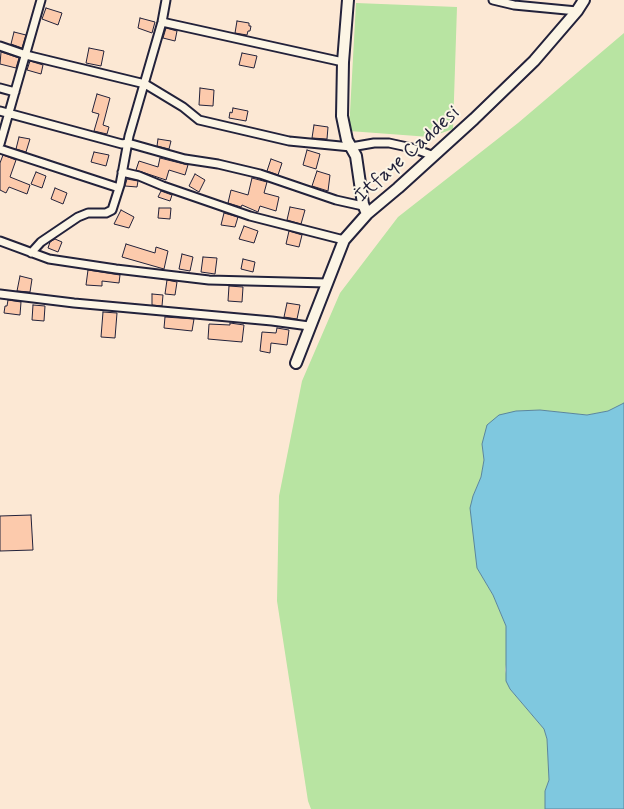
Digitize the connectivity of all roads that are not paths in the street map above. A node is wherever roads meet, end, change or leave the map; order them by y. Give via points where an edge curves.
1 (41, 0) edge
2 (166, 0) edge
3 (348, 0) edge
4 (493, 0) edge
5 (584, 0) edge
6 (514, 2) edge
7 (577, 11) junction
8 (162, 22) junction
9 (0, 46) edge
10 (26, 55) junction
11 (343, 62) junction
12 (145, 84) junction
13 (0, 88) edge
14 (15, 92) junction
15 (0, 110) edge
16 (9, 113) junction
17 (128, 143) junction
18 (0, 144) edge
19 (351, 147) junction
20 (0, 149) edge
21 (434, 156) junction
22 (122, 172) junction
23 (119, 188) junction
24 (365, 210) junction
25 (344, 240) junction
26 (0, 241) edge
27 (30, 253) junction
28 (327, 283) junction
29 (0, 294) edge
30 (309, 326) junction
31 (296, 363) dead end

1 - 10 street
2 - 8 street
3 - 11 street
4 - 6 street
5 - 7 street, İtfaye Caddesi
6 - 7 street
7 - 21 street, İtfaye Caddesi via 534,61
8 - 11 street
8 - 12 street
9 - 10 street
10 - 12 street
10 - 14 street
11 - 19 street via 342,116
12 - 17 street
12 - 19 street via 200,120 289,141
13 - 14 street
14 - 16 street
15 - 16 street
16 - 17 street
16 - 18 street
17 - 22 street
17 - 24 street via 185,159 260,174
19 - 21 street via 389,143
19 - 24 street via 356,156
20 - 23 street
21 - 24 street, İtfaye Caddesi
22 - 23 street
22 - 25 street via 250,216
23 - 27 street via 112,210 78,217
24 - 25 street, İtfaye Caddesi
25 - 28 street, İtfaye Caddesi
26 - 27 street
27 - 28 street via 49,260 209,280
28 - 30 street, İtfaye Caddesi
29 - 30 street
30 - 31 street, İtfaye Caddesi

